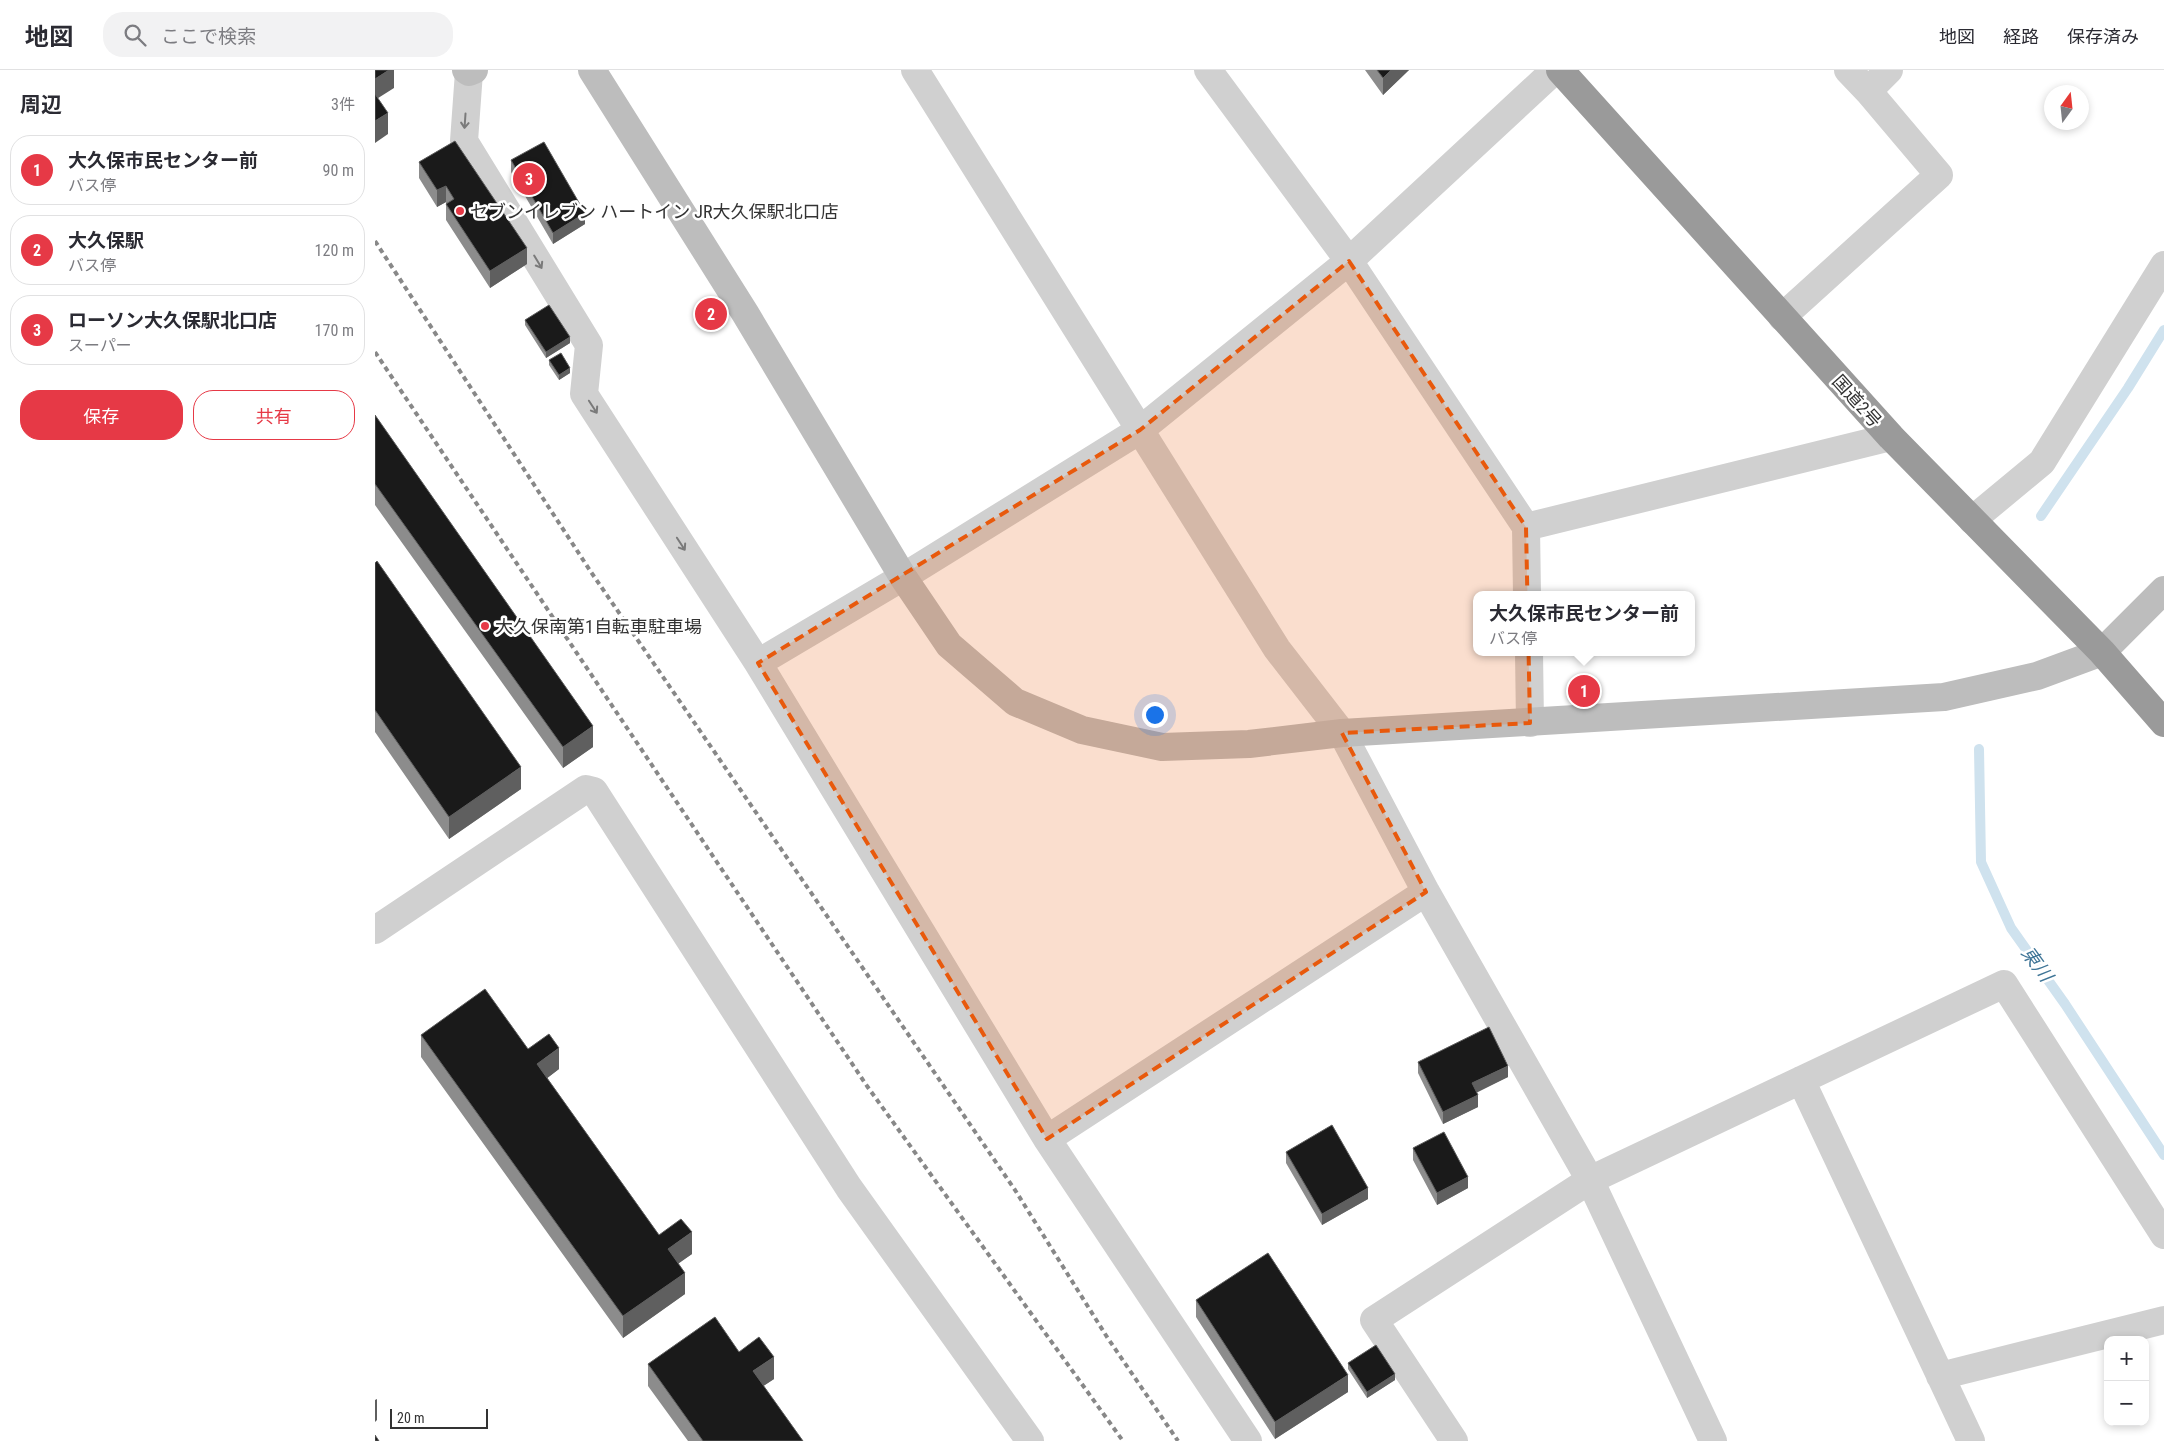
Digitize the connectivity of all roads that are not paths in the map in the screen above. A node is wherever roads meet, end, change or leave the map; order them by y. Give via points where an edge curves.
1 (592, 70) edge
2 (915, 70) edge
3 (1208, 70) edge
4 (1555, 70) edge
5 (1560, 70) edge
6 (1848, 70) edge
7 (1889, 70) edge
8 (469, 71) edge
9 (1869, 91) junction
10 (1349, 260) junction
11 (2164, 265) edge
12 (1782, 317) junction
13 (1140, 430) junction
14 (1891, 437) junction
15 (1972, 520) junction
16 (1526, 527) junction
17 (903, 577) junction
18 (2164, 590) edge
19 (1527, 591) edge
20 (2102, 652) junction
21 (1529, 656) edge
22 (758, 663) junction
23 (1531, 723) junction
24 (2164, 723) edge
25 (1342, 733) junction
26 (1426, 892) junction
27 (375, 930) edge
28 (1801, 1080) junction
29 (1047, 1138) junction
30 (1590, 1180) junction
31 (2164, 1235) edge
32 (2164, 1320) edge
33 (1940, 1376) junction
34 (1029, 1441) edge
35 (1248, 1441) edge
36 (1454, 1441) edge
37 (1713, 1441) edge
38 (1971, 1441) edge

1 - 17 street via 745,313
2 - 13 street
3 - 10 street
4 - 10 street
5 - 12 highway, 国道2号
6 - 9 street
7 - 9 street
8 -> 22 street via 464,141 589,345 584,394
9 - 12 street via 1939,175
10 - 13 street
10 - 16 street
11 - 15 street via 2041,462
12 - 14 highway, 国道2号
13 - 17 street
13 - 25 street via 1277,649
14 - 15 highway, 国道2号
14 - 16 street
15 - 20 highway, 国道2号
16 - 19 street
17 - 22 street
17 - 25 street via 949,646 1015,702 1082,730 1162,747 1249,744
18 - 20 street
20 - 23 street via 2037,676 1944,697
20 - 24 highway, 国道2号
21 - 23 street
22 - 29 street
23 - 25 street
25 - 26 street
26 - 29 street
26 - 30 street
27 - 34 street via 586,789 594,791 849,1188
28 - 30 street
28 - 31 street via 2004,984
28 - 33 street
29 - 35 street
30 - 36 street via 1374,1320
30 - 37 street
32 - 33 street
33 - 38 street

